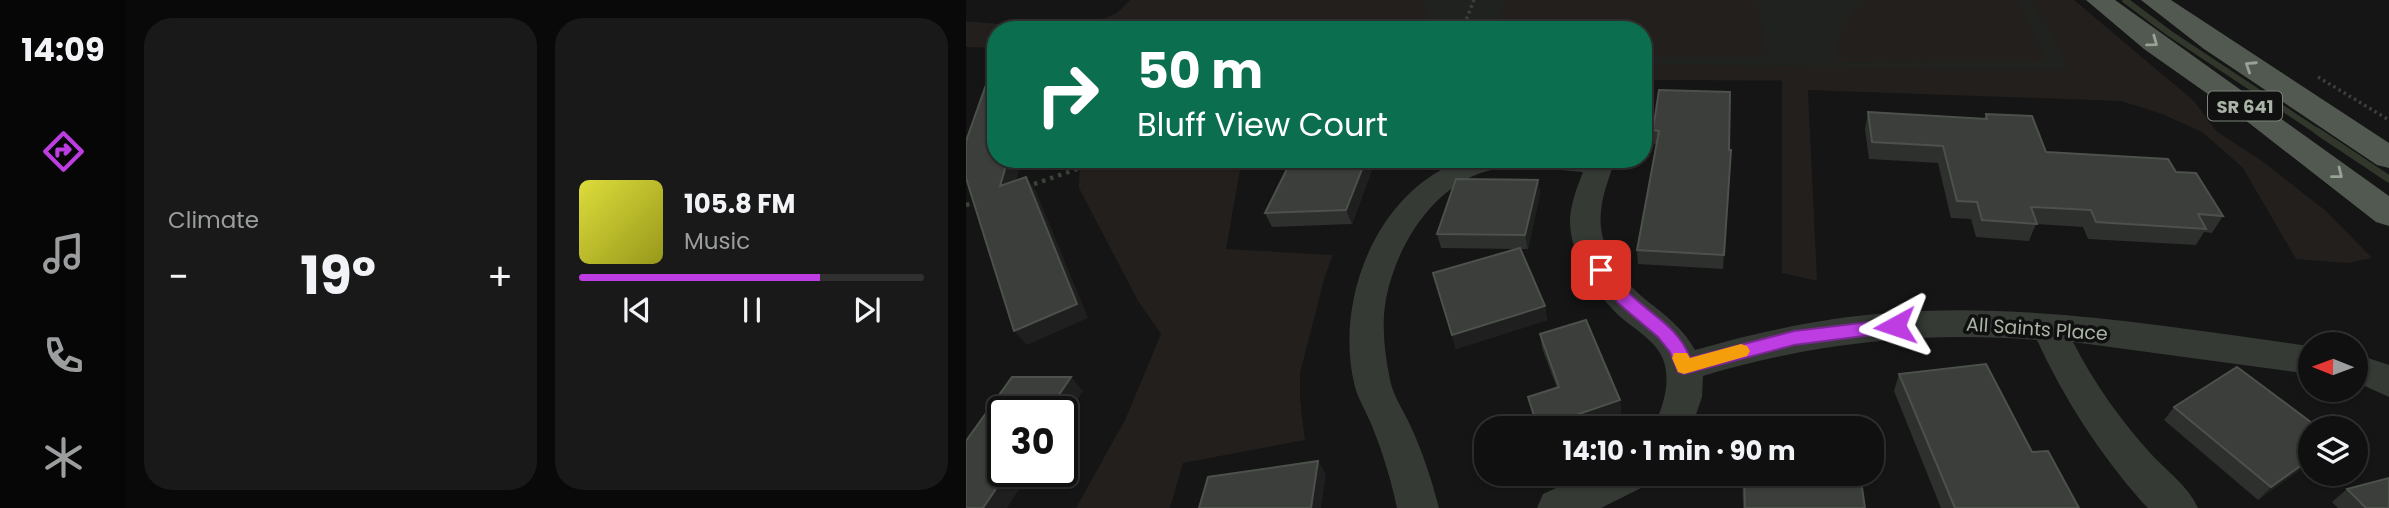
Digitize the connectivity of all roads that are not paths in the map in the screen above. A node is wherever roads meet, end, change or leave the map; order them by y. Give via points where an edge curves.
1 (2099, 0) edge
2 (2154, 0) edge
3 (2389, 158) edge
4 (1465, 168) edge
5 (1598, 168) edge
6 (2389, 214) edge
7 (2049, 328) junction
8 (2298, 358) edge
9 (1684, 367) junction
10 (1677, 416) edge
11 (1604, 486) edge
12 (1418, 508) edge
13 (1558, 508) edge
14 (2176, 508) edge

1 -> 6 main road, SR 641
3 -> 2 main road, SR 641
4 - 12 street via 1428,194 1406,220 1391,243 1369,300 1366,342 1373,387 1392,427
5 - 9 street via 1585,220 1590,245 1601,270 1623,299 1665,332
7 - 8 street, All Saints Place
7 - 9 street, All Saints Place via 1986,323 1851,329 1794,338
7 - 14 street via 2092,409
9 - 10 street
11 - 13 street

